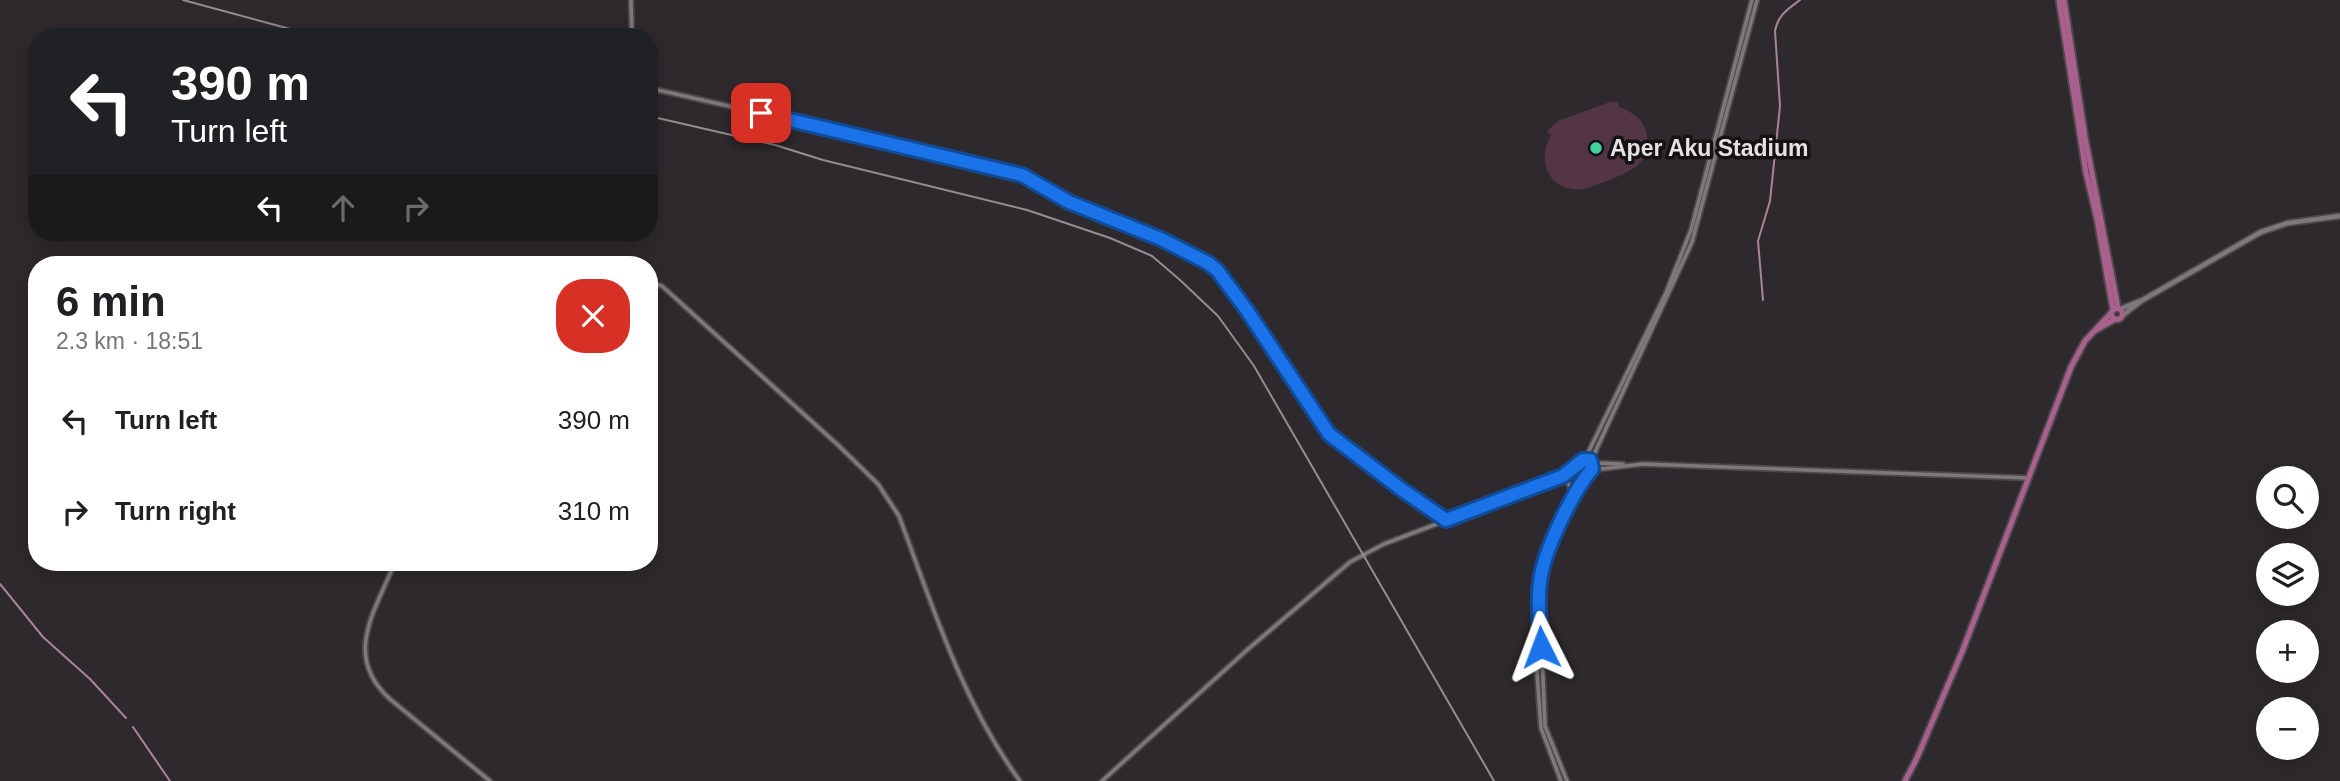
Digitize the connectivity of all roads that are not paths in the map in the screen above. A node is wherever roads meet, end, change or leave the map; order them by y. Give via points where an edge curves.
1 (631, 0) edge
2 (1754, 0) edge
3 (2062, 0) edge
4 (632, 28) edge
5 (658, 91) edge
6 (2340, 216) edge
7 (658, 285) edge
8 (2117, 313) junction
9 (1585, 459) junction
10 (1592, 462) junction
11 (1579, 465) junction
12 (1625, 465) junction
13 (1590, 471) junction
14 (1582, 472) junction
15 (1562, 477) junction
16 (2029, 478) junction
17 (1572, 492) junction
18 (1446, 520) junction
19 (391, 571) edge
20 (490, 781) edge
21 (1020, 781) edge
22 (1102, 781) edge
23 (1561, 781) edge
24 (1567, 781) edge
25 (1905, 781) edge

1 - 4 street
2 - 9 street via 1690,230 1666,293
2 - 10 street via 1692,243
3 - 8 main road
5 - 18 street via 1022,175 1069,202 1208,263 1246,309 1329,434
6 - 8 main road via 2260,232
7 - 21 street via 882,489 899,516 974,708
8 - 16 main road via 2093,331 2081,348
9 - 10 street
9 - 11 street
10 - 12 street
10 - 13 street
11 - 14 street
11 - 15 street
12 - 13 street
12 - 16 street
13 - 14 street
13 - 24 street via 1551,543 1539,584 1545,726
14 - 15 street
14 - 17 street
15 - 17 street
15 - 18 street
16 - 25 main road via 1962,652
17 - 23 street via 1541,554 1533,600 1541,728
18 - 22 street via 1384,544 1342,569
19 - 20 street via 367,632 364,649 372,678 391,700

